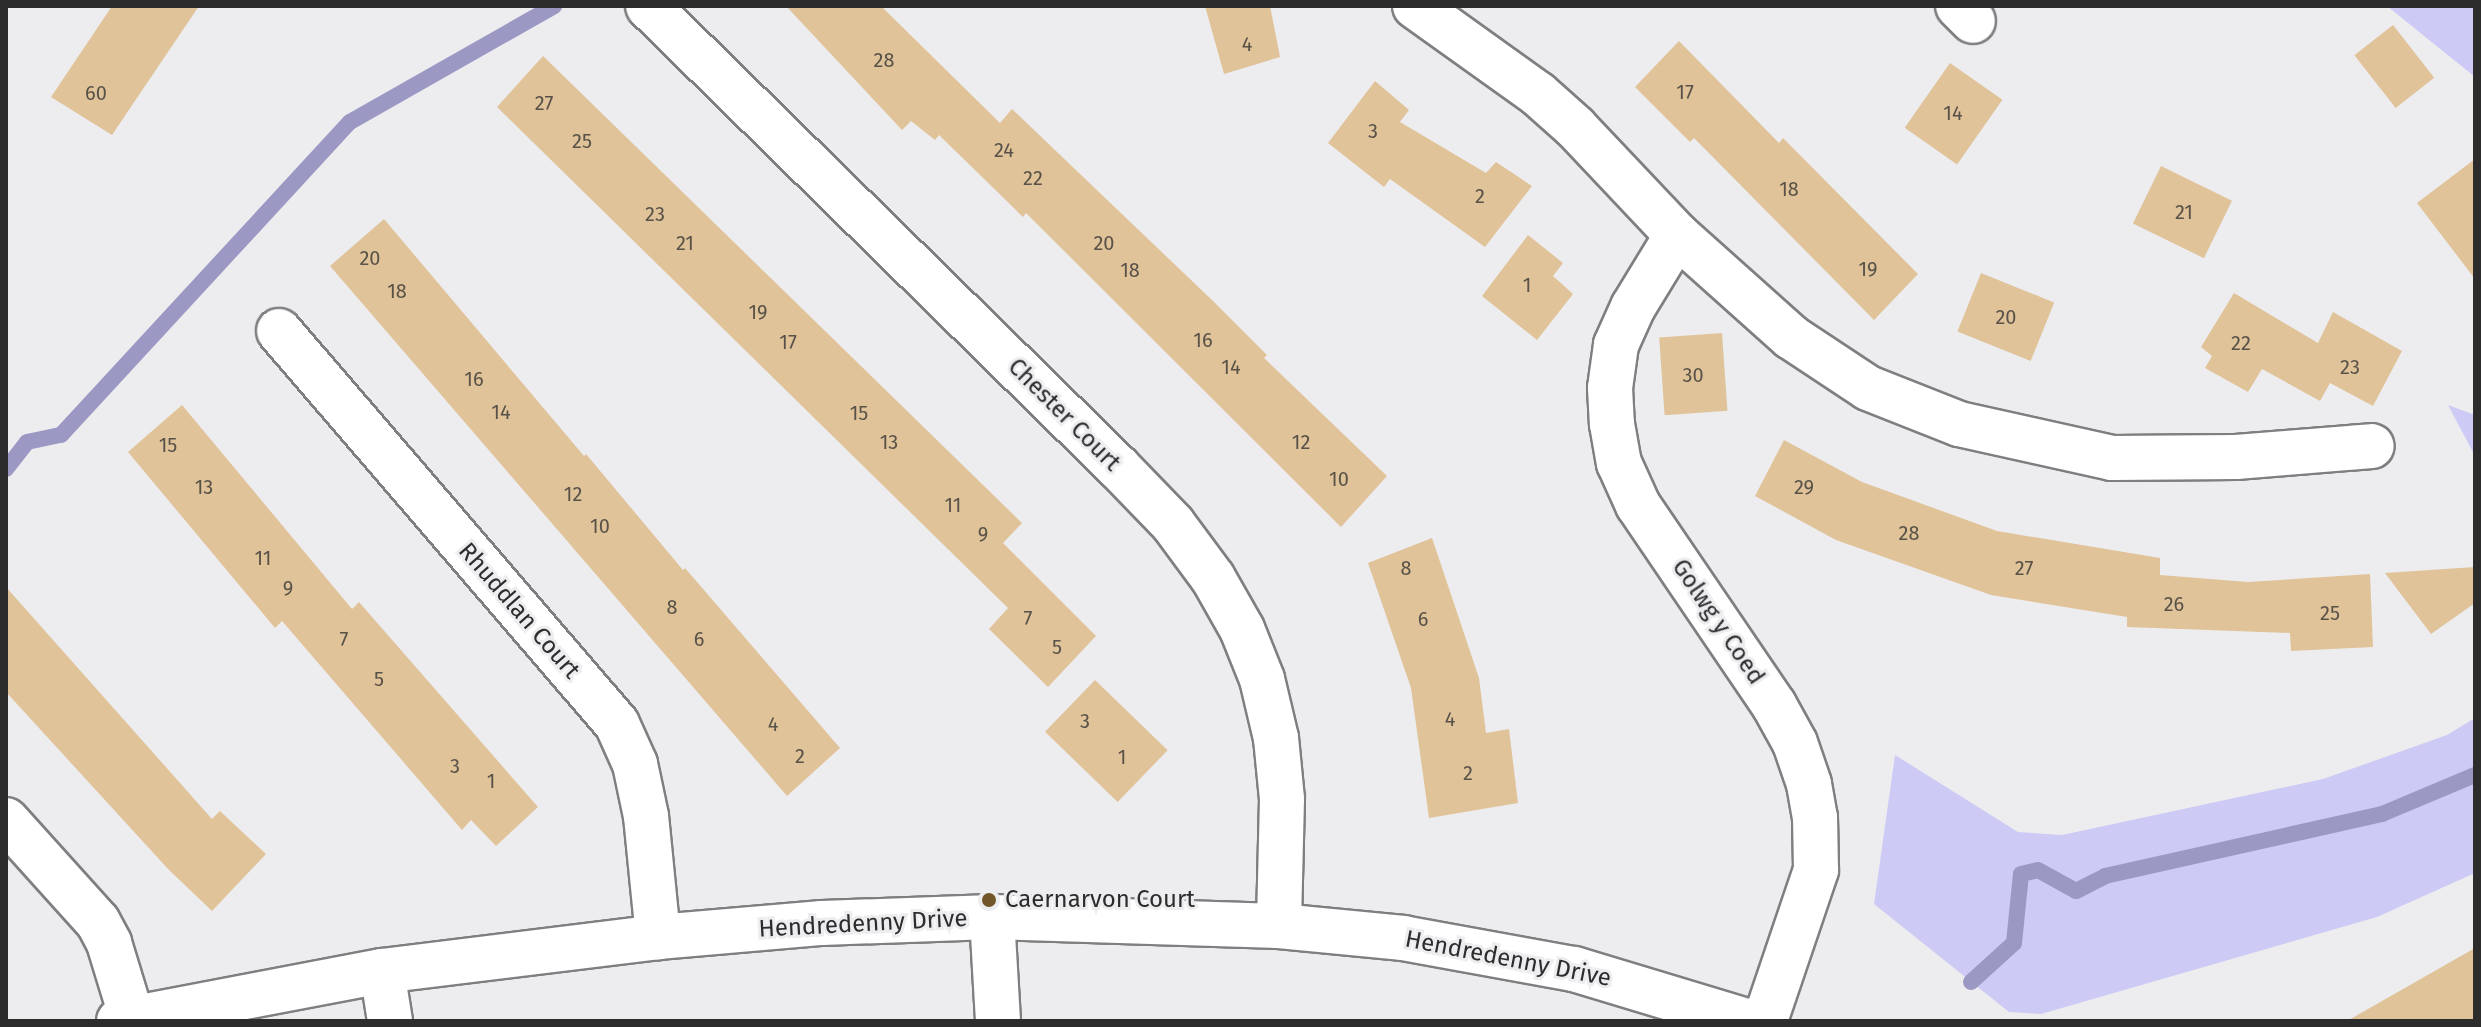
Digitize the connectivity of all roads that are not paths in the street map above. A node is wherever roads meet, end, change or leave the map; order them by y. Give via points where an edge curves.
1 (648, 6) edge
2 (1415, 6) edge
3 (1677, 235) junction
4 (279, 331) dead end
5 (2372, 446) dead end
6 (6, 820) edge
7 (992, 917) junction
8 (1279, 926) junction
9 (658, 937) junction
10 (382, 971) junction
11 (126, 1019) edge
12 (390, 1021) edge
13 (998, 1021) edge
14 (1746, 1021) edge
15 (1765, 1021) edge

1 - 8 street, Chester Court via 1118,467 1173,524 1213,578 1262,679 1276,738 1282,799
2 - 3 street via 1556,111
3 - 5 street via 1791,337 1868,388 1959,424 2112,458 2236,457
3 - 15 street, Golwg y Coed via 1616,345 1612,424 1619,463 1638,505 1774,705 1809,784 1816,870
4 - 9 street, Rhuddlan Court via 617,724 635,764 646,816
6 - 11 street via 98,922 109,943
7 - 8 street, Hendredenny Drive
7 - 9 street, Hendredenny Drive via 822,923
7 - 13 street
8 - 14 street, Hendredenny Drive via 1403,938 1528,960 1628,983
9 - 10 street, Hendredenny Drive
10 - 11 street, Hendredenny Drive
10 - 12 street

